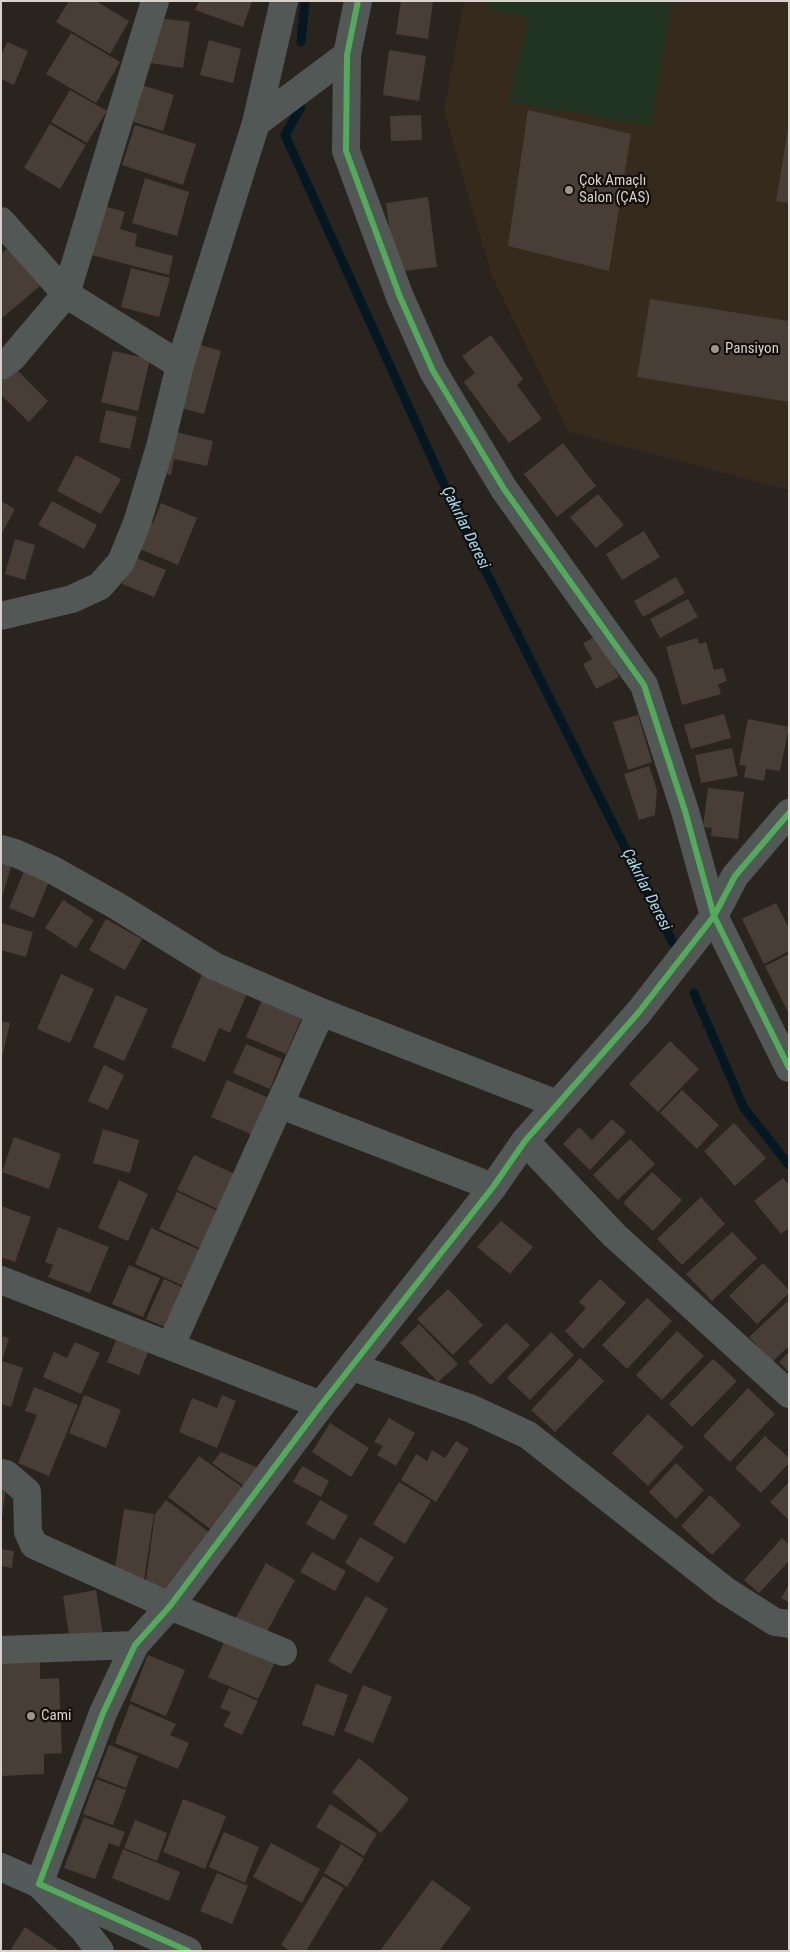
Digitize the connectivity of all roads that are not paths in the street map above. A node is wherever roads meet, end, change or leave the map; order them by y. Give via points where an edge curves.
1 (155, 1) edge
2 (284, 1) edge
3 (358, 1) edge
4 (347, 55) junction
5 (256, 123) junction
6 (1, 220) edge
7 (66, 294) junction
8 (180, 365) junction
9 (1, 366) edge
10 (1, 616) edge
11 (789, 813) edge
12 (1, 849) edge
13 (714, 916) junction
14 (321, 1012) junction
15 (789, 1068) edge
16 (557, 1104) junction
17 (281, 1105) junction
18 (525, 1141) junction
19 (493, 1187) junction
20 (1, 1280) edge
21 (172, 1345) junction
22 (352, 1367) junction
23 (789, 1394) edge
24 (321, 1405) junction
25 (1, 1473) edge
26 (170, 1606) junction
27 (789, 1624) edge
28 (135, 1645) junction
29 (1, 1650) edge
30 (283, 1652) dead end
31 (1, 1867) edge
32 (39, 1884) junction
33 (100, 1951) edge
34 (188, 1951) edge

1 - 7 street
2 - 5 street
3 - 4 street
4 - 5 street
4 - 13 street via 346,151 400,297 433,371 504,489 644,685 685,811
5 - 8 street
6 - 7 street
7 - 8 street
7 - 9 street via 12,358
8 - 10 street via 160,447 137,523 121,562 100,586 72,599
11 - 13 street via 735,876
12 - 14 street via 59,874 214,966
13 - 15 street
13 - 16 street via 639,1012
14 - 16 street
14 - 17 street
16 - 18 street
17 - 19 street
17 - 21 street
18 - 19 street
18 - 23 street via 614,1235
19 - 22 street
20 - 21 street
21 - 24 street
22 - 24 street
22 - 27 street via 472,1409 528,1435 726,1591 775,1622
24 - 26 street
25 - 26 street via 27,1492 28,1532 34,1545
26 - 28 street
26 - 30 street
28 - 29 street
28 - 32 street via 103,1713
31 - 32 main road
32 - 33 main road
32 - 34 street

